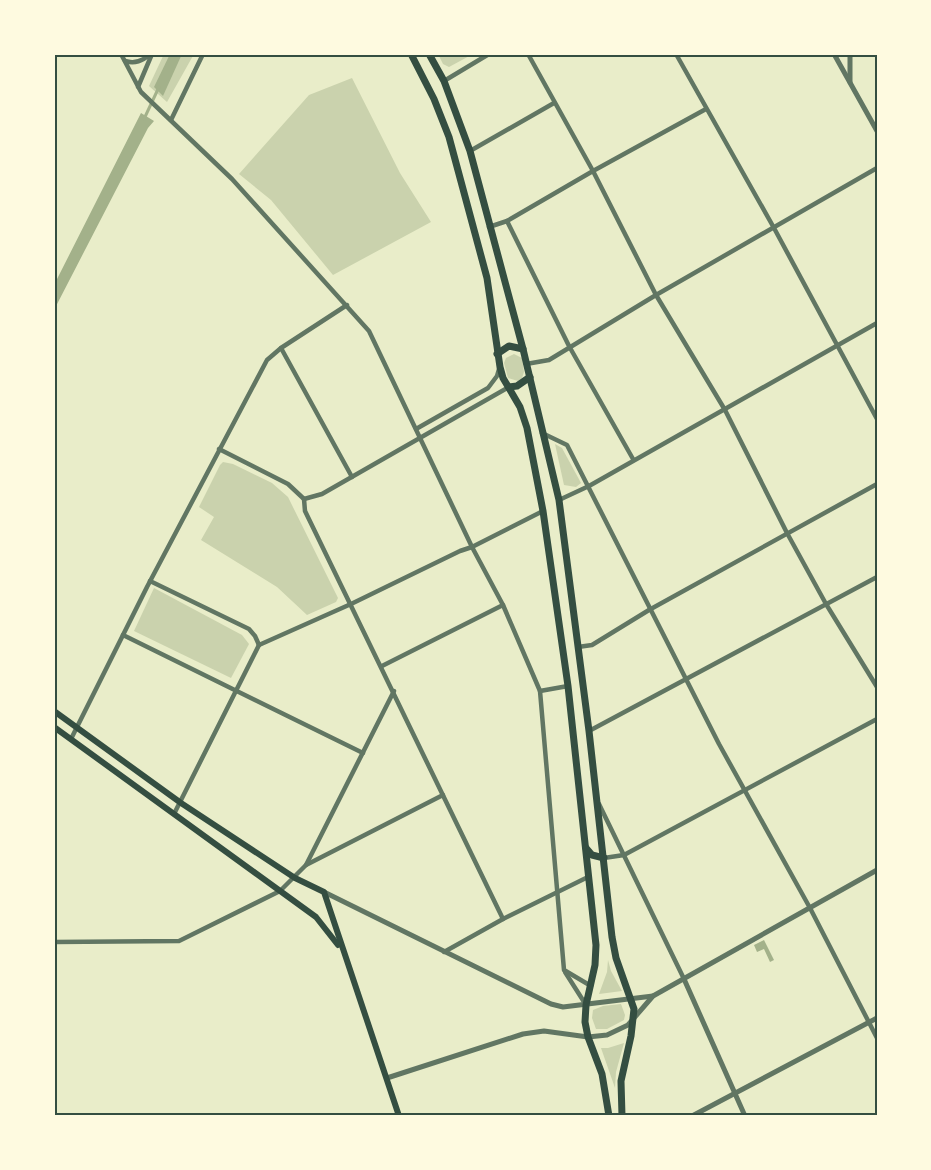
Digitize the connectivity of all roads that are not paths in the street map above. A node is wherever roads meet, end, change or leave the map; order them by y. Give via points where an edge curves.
1 (121, 54) edge
2 (151, 54) edge
3 (203, 54) edge
4 (411, 54) edge
5 (429, 54) edge
6 (489, 54) edge
7 (528, 54) edge
8 (676, 54) edge
9 (834, 54) edge
10 (850, 54) edge
11 (125, 61) junction
12 (444, 81) junction
13 (850, 84) junction
14 (138, 87) junction
15 (554, 103) junction
16 (706, 109) junction
17 (171, 120) junction
18 (877, 131) edge
19 (470, 151) junction
20 (877, 168) edge
21 (593, 171) junction
22 (507, 221) junction
23 (489, 227) junction
24 (774, 228) junction
25 (656, 295) junction
26 (348, 305) junction
27 (877, 323) edge
28 (838, 345) junction
29 (569, 346) junction
30 (280, 348) junction
31 (523, 349) junction
32 (497, 354) junction
33 (526, 364) junction
34 (500, 367) junction
35 (530, 377) junction
36 (509, 387) junction
37 (725, 410) junction
38 (877, 420) edge
39 (416, 429) junction
40 (542, 433) junction
41 (420, 437) junction
42 (219, 449) junction
43 (633, 459) junction
44 (352, 477) junction
45 (877, 484) edge
46 (589, 486) junction
47 (304, 499) junction
48 (559, 500) junction
49 (543, 511) junction
50 (787, 533) junction
51 (472, 547) junction
52 (877, 577) edge
53 (150, 581) junction
54 (351, 604) junction
55 (826, 604) junction
56 (503, 605) junction
57 (649, 610) junction
58 (123, 635) junction
59 (259, 645) junction
60 (578, 647) junction
61 (382, 666) junction
62 (686, 680) junction
63 (568, 686) junction
64 (877, 687) edge
65 (236, 690) junction
66 (394, 691) junction
67 (540, 692) junction
68 (54, 711) edge
69 (877, 719) edge
70 (54, 727) edge
71 (77, 727) junction
72 (589, 730) junction
73 (71, 739) junction
74 (363, 753) junction
75 (744, 790) junction
76 (443, 795) junction
77 (595, 796) junction
78 (181, 803) junction
79 (174, 814) junction
80 (585, 846) junction
81 (624, 855) junction
82 (604, 858) junction
83 (306, 864) junction
84 (877, 870) edge
85 (588, 877) junction
86 (295, 878) junction
87 (280, 891) junction
88 (558, 891) junction
89 (324, 892) junction
90 (810, 908) junction
91 (503, 919) junction
92 (54, 942) edge
93 (342, 950) junction
94 (443, 952) junction
95 (564, 970) junction
96 (684, 979) junction
97 (591, 986) junction
98 (652, 996) junction
99 (630, 998) junction
100 (586, 1005) junction
101 (877, 1018) edge
102 (634, 1021) junction
103 (869, 1023) junction
104 (588, 1038) junction
105 (877, 1038) edge
106 (387, 1078) junction
107 (733, 1093) junction
108 (399, 1116) edge
109 (609, 1116) edge
110 (622, 1116) edge
111 (692, 1116) edge
112 (745, 1116) edge

1 - 11 street
2 - 11 street via 132,63
2 - 14 street
3 - 17 street
4 - 32 main road via 449,137 487,278
5 - 12 main road
6 - 12 street
7 - 15 street
8 - 16 street
9 - 13 street
10 - 13 street
11 - 14 street
12 - 19 main road
13 - 18 street
14 - 17 street
15 - 19 street
15 - 21 street
16 - 21 street
16 - 24 street
17 - 26 street via 232,179
19 - 23 main road
20 - 24 street
21 - 22 street
21 - 25 street
22 - 23 street
22 - 29 street
23 - 31 main road
24 - 25 street
24 - 28 street
25 - 29 street
25 - 37 street
26 - 30 street
26 - 39 street via 369,331
27 - 28 street
28 - 37 street
28 - 38 street
29 - 33 street via 549,360
29 - 43 street
30 - 42 street via 267,360
30 - 44 street
31 - 32 main road via 509,346
31 - 33 main road
32 - 34 main road
33 - 35 main road
34 - 36 main road
34 - 39 street via 488,388
35 - 36 main road
35 - 40 main road
36 - 41 street
36 - 49 main road via 527,428
37 - 43 street
37 - 50 street
39 - 41 street
40 - 46 street via 567,445
40 - 48 main road
41 - 44 street
41 - 51 street
42 - 47 street via 288,484
42 - 53 street
43 - 46 street
44 - 47 street
45 - 50 street
46 - 48 street
46 - 57 street
47 - 54 street via 305,511
48 - 60 main road
49 - 51 street
49 - 63 main road
50 - 55 street
50 - 57 street
51 - 54 street
51 - 56 street
52 - 55 street
53 - 58 street
53 - 59 street via 249,629
54 - 59 street
54 - 61 street
55 - 62 street
55 - 64 street
56 - 61 street
56 - 67 street
57 - 60 street via 592,645
57 - 62 street
58 - 65 street
58 - 71 street
59 - 65 street
60 - 72 main road
61 - 66 street
62 - 72 street
62 - 75 street
63 - 67 street
63 - 80 main road
65 - 74 street
65 - 78 street
66 - 74 street
66 - 76 street
67 - 88 street
68 - 71 main road
69 - 75 street
70 - 73 main road
71 - 73 street
71 - 78 main road
72 - 77 main road
73 - 79 main road
74 - 83 street
75 - 81 street
75 - 90 street
76 - 83 street
76 - 91 street
77 - 81 street
77 - 82 main road
78 - 79 street
78 - 86 main road
79 - 87 main road
80 - 82 main road via 592,855
80 - 85 main road
81 - 82 street
81 - 96 street
82 - 99 main road via 612,937
83 - 86 street
84 - 90 street
85 - 88 street
85 - 97 main road via 596,945
86 - 87 street
86 - 89 main road
87 - 92 street via 179,941
87 - 93 main road via 316,917
88 - 91 street
88 - 95 street
89 - 93 main road
89 - 94 street
90 - 96 street
90 - 103 street
91 - 94 street
93 - 106 main road
94 - 100 street via 551,1004
95 - 97 street
95 - 100 street
96 - 98 street
96 - 107 street
97 - 100 main road
98 - 99 street
98 - 102 street
99 - 100 street
99 - 102 main road
100 - 104 main road
101 - 103 street
102 - 104 street via 615,1032
102 - 110 main road via 621,1081
103 - 105 street
103 - 107 street
104 - 106 street via 543,1031 523,1034
104 - 109 main road via 602,1074
106 - 108 main road
107 - 111 street
107 - 112 street

